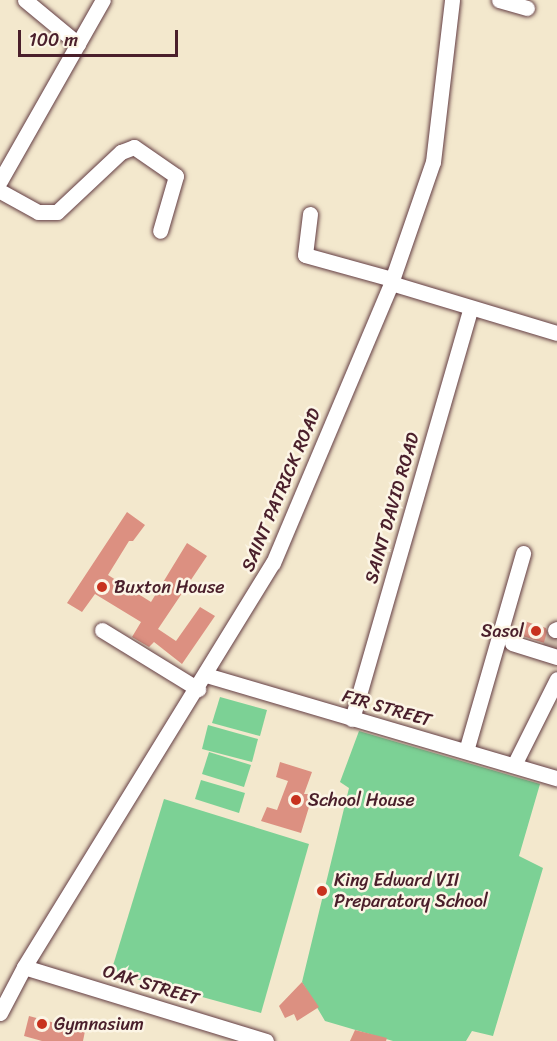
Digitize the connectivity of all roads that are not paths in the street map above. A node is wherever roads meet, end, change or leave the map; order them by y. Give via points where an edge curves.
1 (25, 0) edge
2 (104, 0) edge
3 (452, 0) edge
4 (499, 0) edge
5 (527, 8) dead end
6 (78, 44) junction
7 (0, 181) edge
8 (0, 191) edge
9 (310, 214) dead end
10 (160, 231) dead end
11 (391, 281) junction
12 (470, 309) junction
13 (557, 333) edge
14 (523, 553) dead end
15 (102, 630) dead end
16 (512, 643) dead end
17 (552, 653) edge
18 (206, 675) junction
19 (557, 679) edge
20 (198, 689) junction
21 (352, 719) junction
22 (466, 751) junction
23 (514, 765) junction
24 (557, 778) edge
25 (24, 967) junction
26 (0, 1013) edge
27 (266, 1041) edge

1 - 6 street
2 - 6 street
3 - 11 street, SAINT PATRICK ROAD via 438,141
4 - 5 street
6 - 7 street
8 - 10 street via 38,212 57,212 121,152 134,147 176,176
9 - 11 street via 305,255
11 - 12 street
11 - 18 street, SAINT PATRICK ROAD via 273,563
12 - 13 street
12 - 21 street, SAINT DAVID ROAD
14 - 22 street
15 - 20 street
16 - 17 street
18 - 20 street, SAINT PATRICK ROAD
18 - 21 street, FIR STREET
19 - 23 street
20 - 25 street, SAINT PATRICK ROAD
21 - 22 street, FIR STREET
22 - 23 street, FIR STREET
23 - 24 street, FIR STREET
25 - 26 street, SAINT PATRICK ROAD
25 - 27 street, OAK STREET

